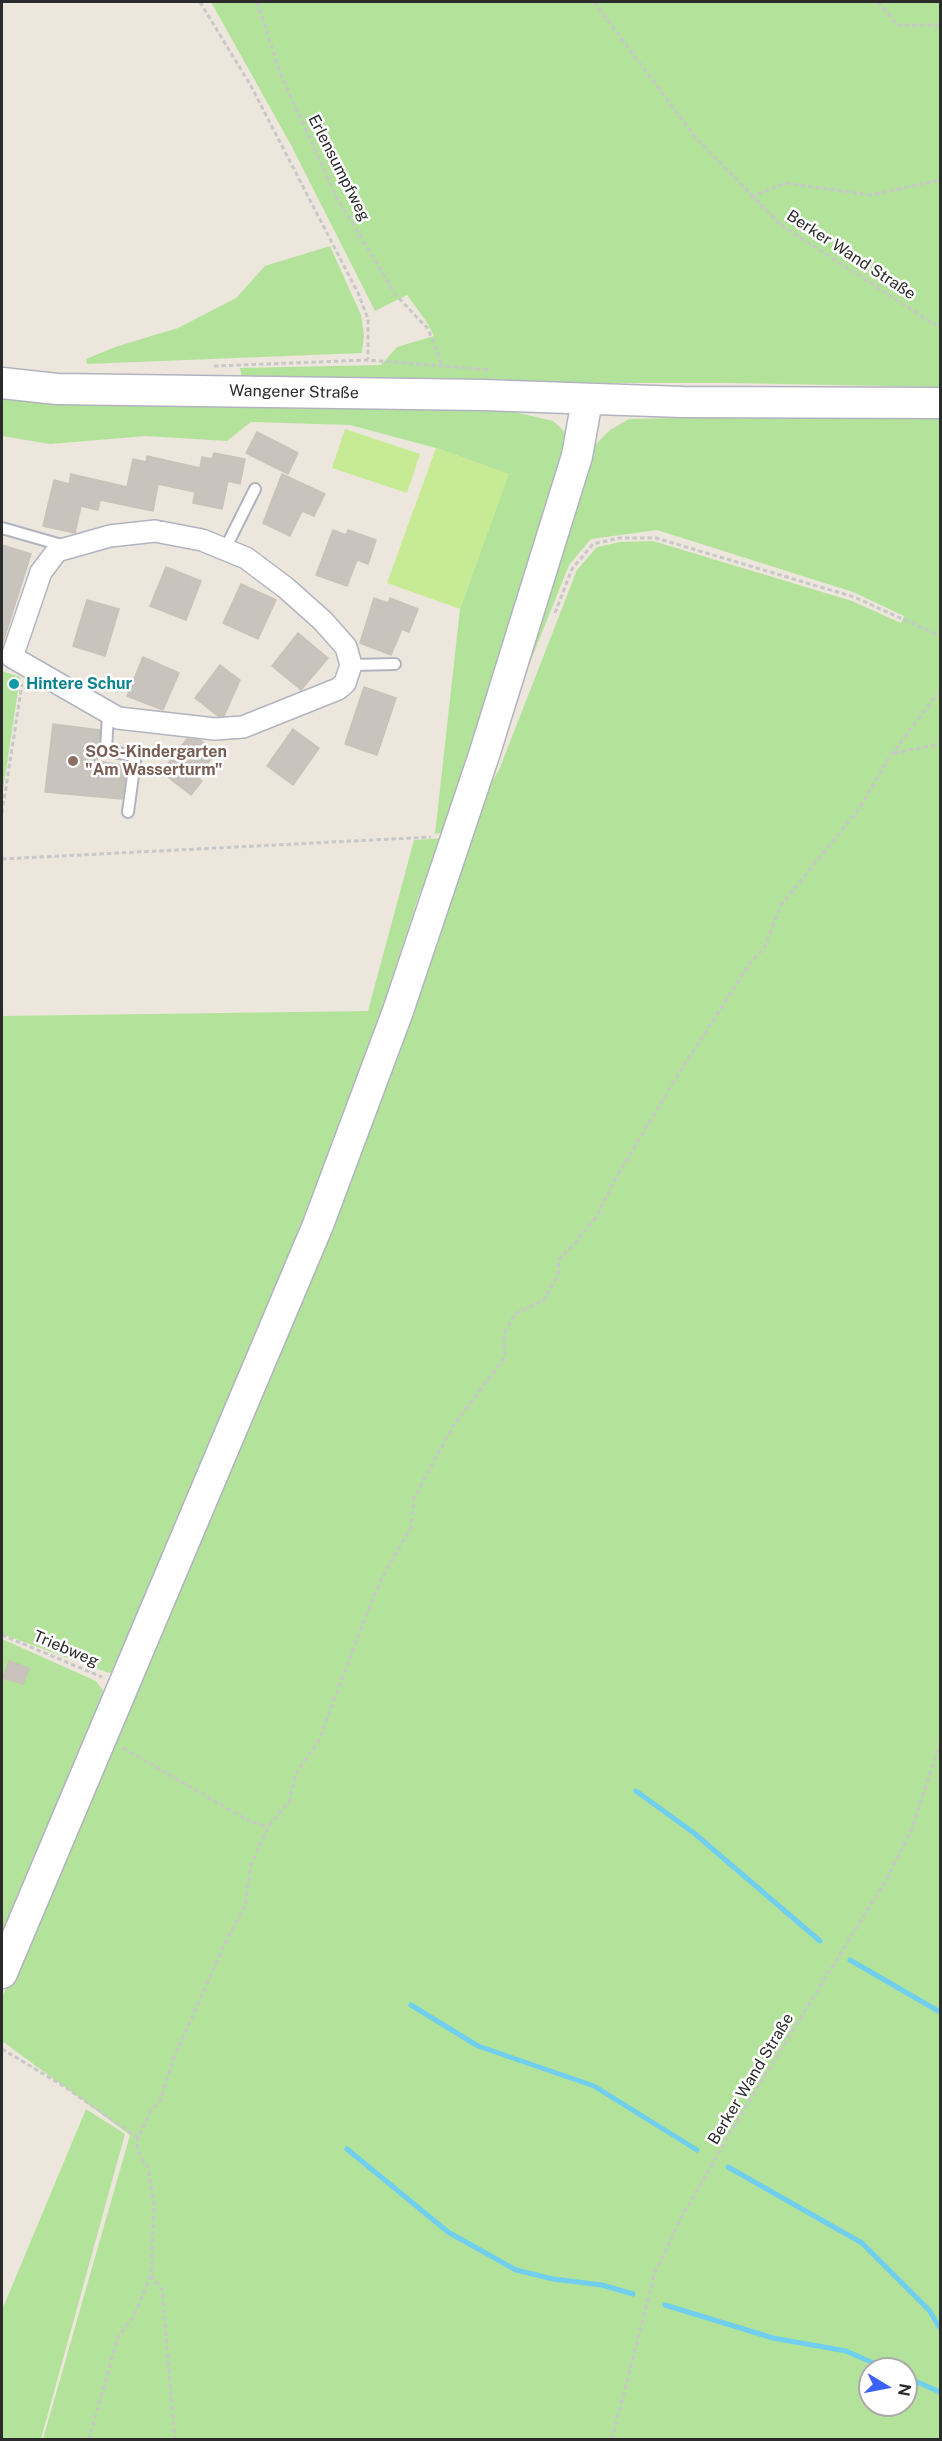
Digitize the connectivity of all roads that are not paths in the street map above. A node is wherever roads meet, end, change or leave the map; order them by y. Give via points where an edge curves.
1 (2, 383) edge
2 (587, 400) junction
3 (940, 404) edge
4 (255, 489) dead end
5 (2, 528) edge
6 (66, 546) junction
7 (225, 549) junction
8 (13, 661) edge
9 (394, 664) dead end
10 (351, 665) junction
11 (108, 714) junction
12 (128, 812) dead end
13 (2, 1972) edge

1 - 2 main road, Wangener Straße via 57,389
2 - 3 main road, Wangener Straße
2 - 13 main road via 577,456 459,832 398,1011 318,1225
4 - 7 lane
5 - 6 lane
6 - 7 street via 155,531
6 - 8 street via 50,557 41,572
7 - 10 street via 246,558 323,621 346,647
8 - 11 street
9 - 10 lane
10 - 11 street via 338,690 243,727 215,729 135,722
11 - 12 lane via 106,750 132,756 135,761

